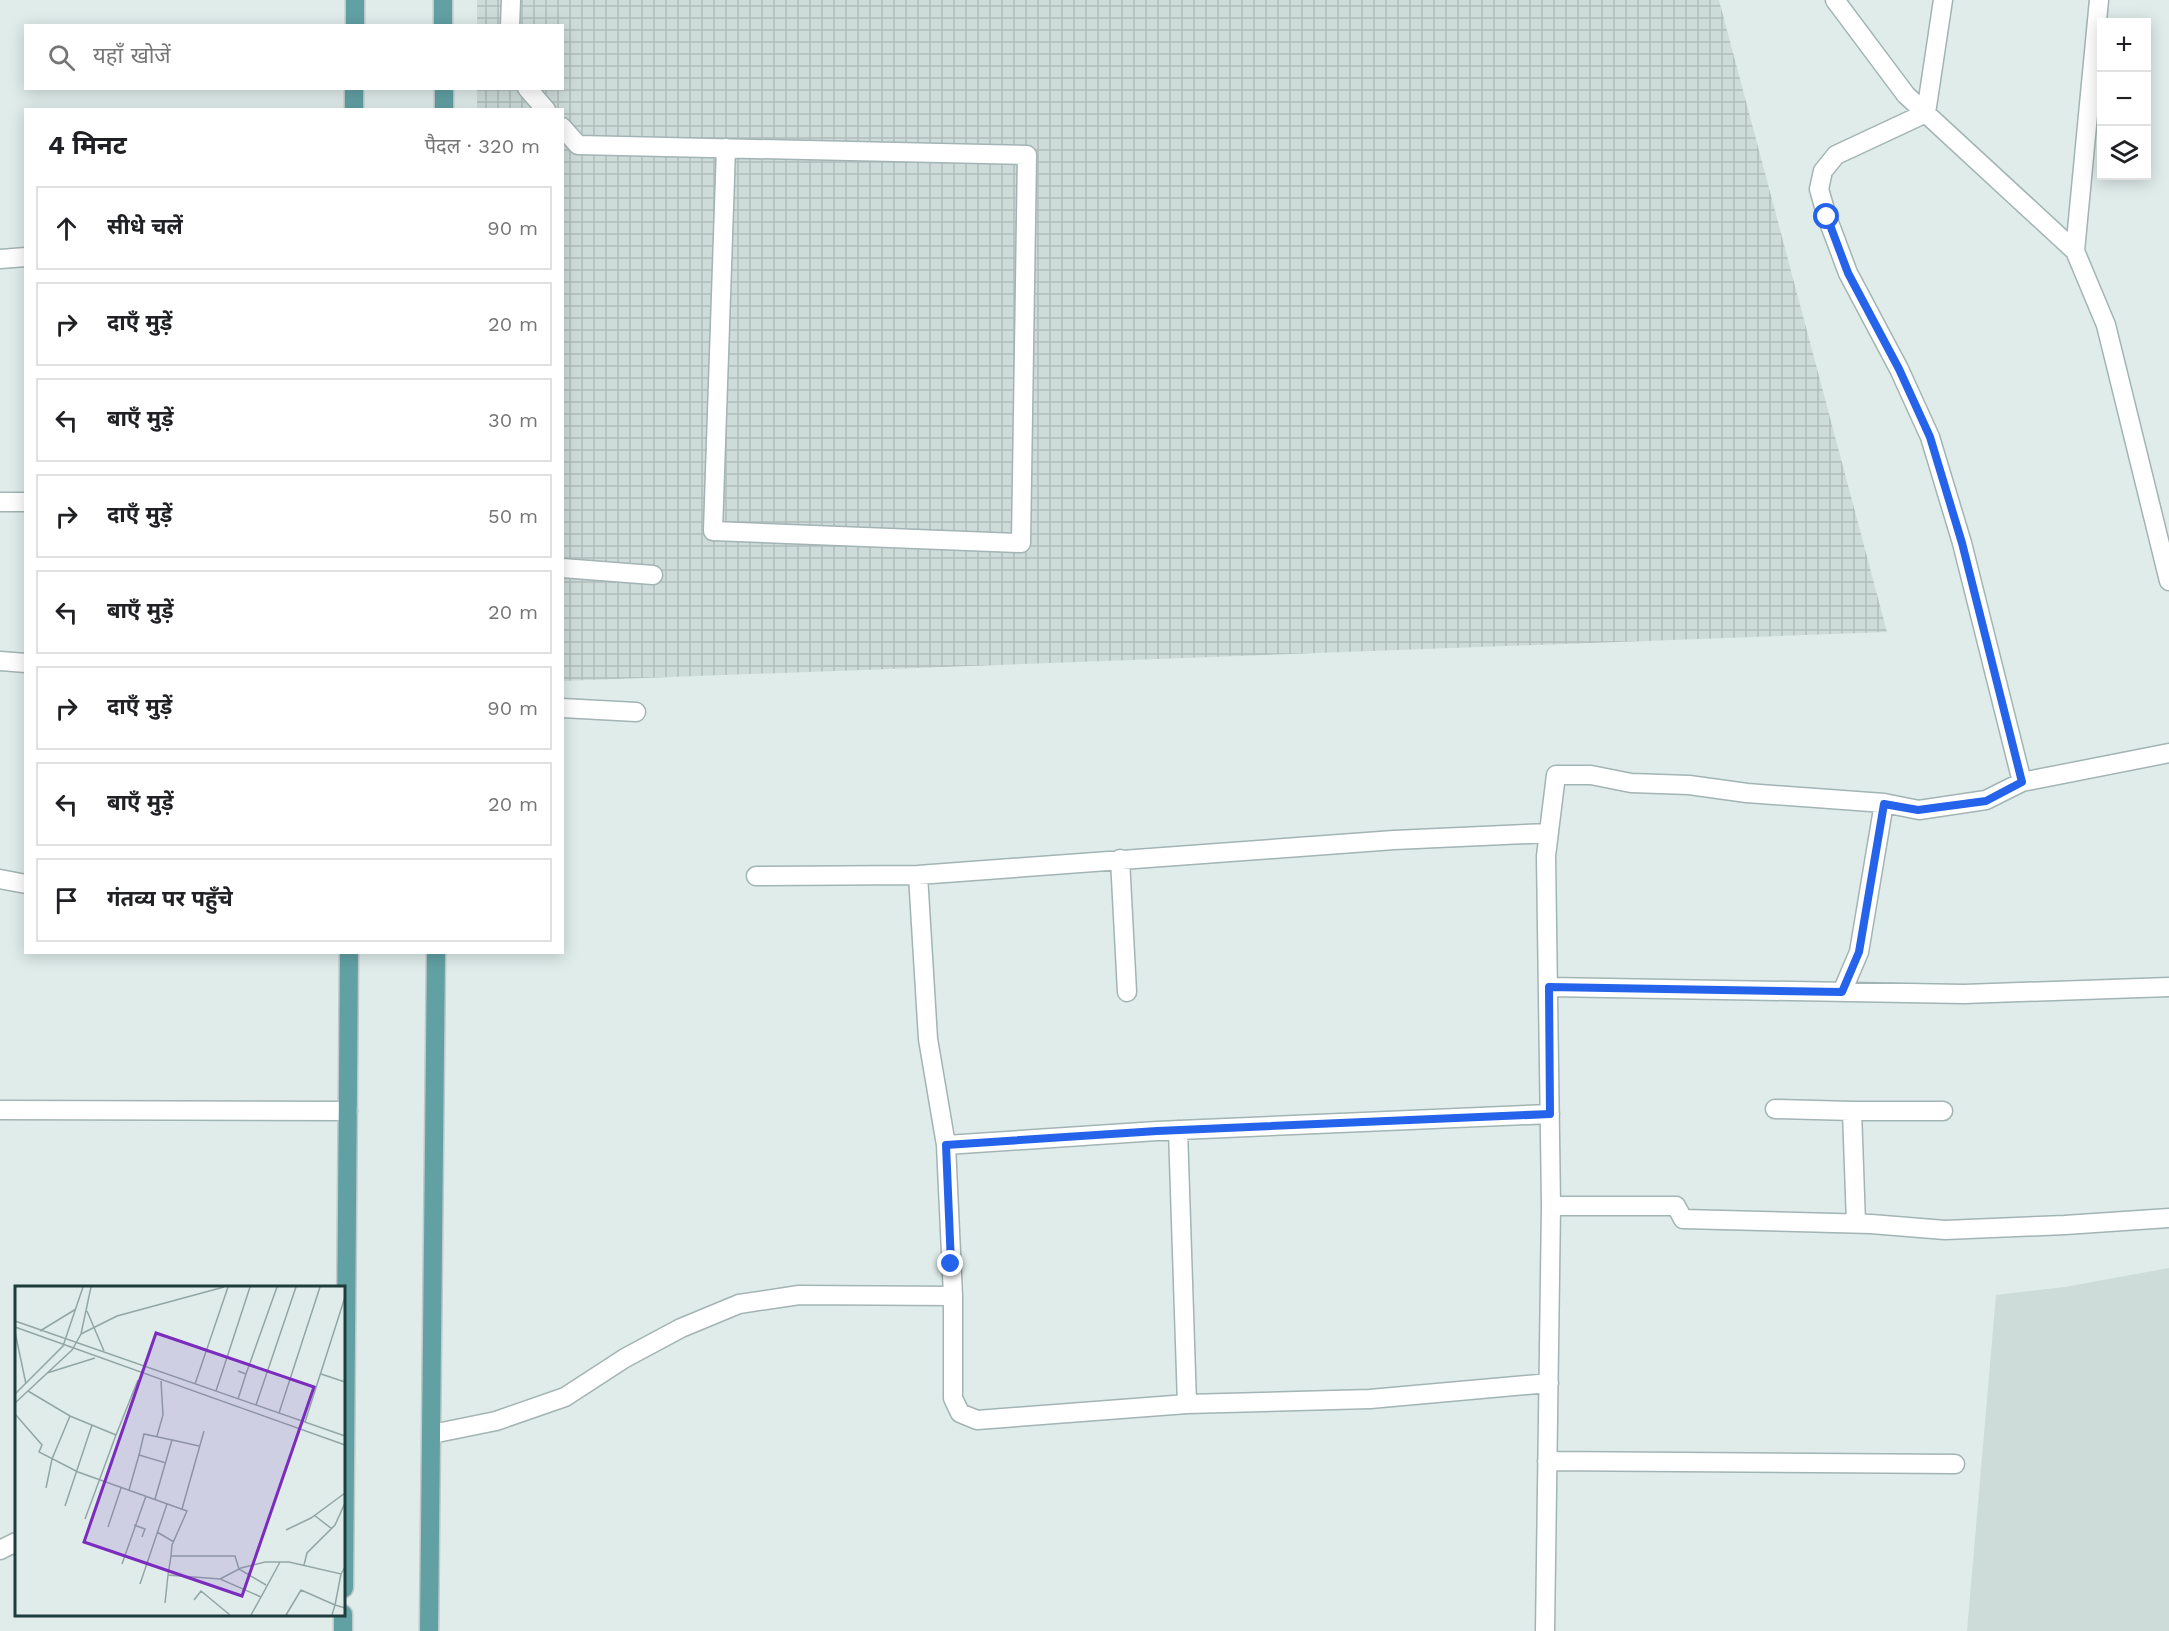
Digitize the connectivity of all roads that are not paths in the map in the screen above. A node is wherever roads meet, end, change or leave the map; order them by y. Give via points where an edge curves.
1 (355, 0) edge
2 (443, 0) edge
3 (511, 0) edge
4 (1835, 0) edge
5 (1943, 0) edge
6 (2099, 0) edge
7 (355, 24) edge
8 (443, 24) edge
9 (510, 24) edge
10 (354, 90) edge
11 (444, 90) edge
12 (529, 90) edge
13 (354, 108) edge
14 (444, 108) edge
15 (544, 108) edge
16 (1926, 112) junction
17 (564, 130) edge
18 (726, 148) junction
19 (2075, 251) junction
20 (24, 257) edge
21 (0, 259) edge
22 (24, 501) edge
23 (0, 502) edge
24 (564, 568) edge
25 (653, 575) dead end
26 (2169, 581) edge
27 (0, 661) edge
28 (24, 663) edge
29 (564, 708) edge
30 (636, 712) dead end
31 (2169, 753) edge
32 (2022, 782) junction
33 (1884, 804) junction
34 (1549, 833) junction
35 (1120, 859) junction
36 (918, 874) junction
37 (756, 876) dead end
38 (0, 879) edge
39 (24, 884) edge
40 (349, 954) edge
41 (436, 954) edge
42 (1549, 987) junction
43 (2169, 987) edge
44 (1127, 992) dead end
45 (1842, 992) junction
46 (1775, 1109) dead end
47 (0, 1110) edge
48 (348, 1111) junction
49 (1852, 1111) junction
50 (1943, 1111) dead end
51 (1550, 1114) junction
52 (1178, 1130) junction
53 (946, 1145) junction
54 (1551, 1206) junction
55 (2169, 1218) edge
56 (1856, 1223) junction
57 (953, 1296) junction
58 (345, 1358) edge
59 (1549, 1383) junction
60 (1187, 1404) junction
61 (432, 1434) junction
62 (1547, 1461) junction
63 (1955, 1464) dead end
64 (15, 1542) edge
65 (0, 1550) edge
66 (429, 1631) edge
67 (1545, 1631) edge

1 - 7 main road
2 - 8 main road
3 - 9 street
4 - 16 street via 1906,95
5 - 16 street
6 - 19 street
10 - 13 main road
11 - 14 main road
12 - 15 street
16 - 19 street
16 - 32 street via 1836,155 1823,171 1819,189 1848,273 1930,437 1962,543
17 - 18 street via 578,145
18 - 18 street via 1027,155 1020,543 713,531
19 - 26 street via 2106,326
20 - 21 street
22 - 23 street
24 - 25 street
27 - 28 street
29 - 30 street
31 - 32 street
32 - 33 street via 1986,801 1918,810
33 - 34 street via 1631,783 1591,775 1556,775
33 - 45 street via 1859,952
34 - 35 street
34 - 42 street
35 - 36 street
35 - 44 street
36 - 37 street
36 - 53 street via 928,1039
38 - 39 street
40 - 48 main road
41 - 61 main road
42 - 45 street
42 - 51 street
43 - 45 street
46 - 49 street
47 - 48 street
48 - 58 main road
49 - 50 street
49 - 56 street
51 - 52 street
51 - 54 street
52 - 53 street
52 - 60 street
53 - 57 street
54 - 56 street via 1676,1206 1683,1219
54 - 59 street
55 - 56 street via 1945,1230
57 - 60 street via 953,1398 960,1413 977,1420
57 - 61 street via 799,1295 740,1304 681,1328 565,1397 496,1422
59 - 60 street via 1370,1399
59 - 62 street
61 - 66 main road
62 - 63 street
62 - 67 street
64 - 65 street

